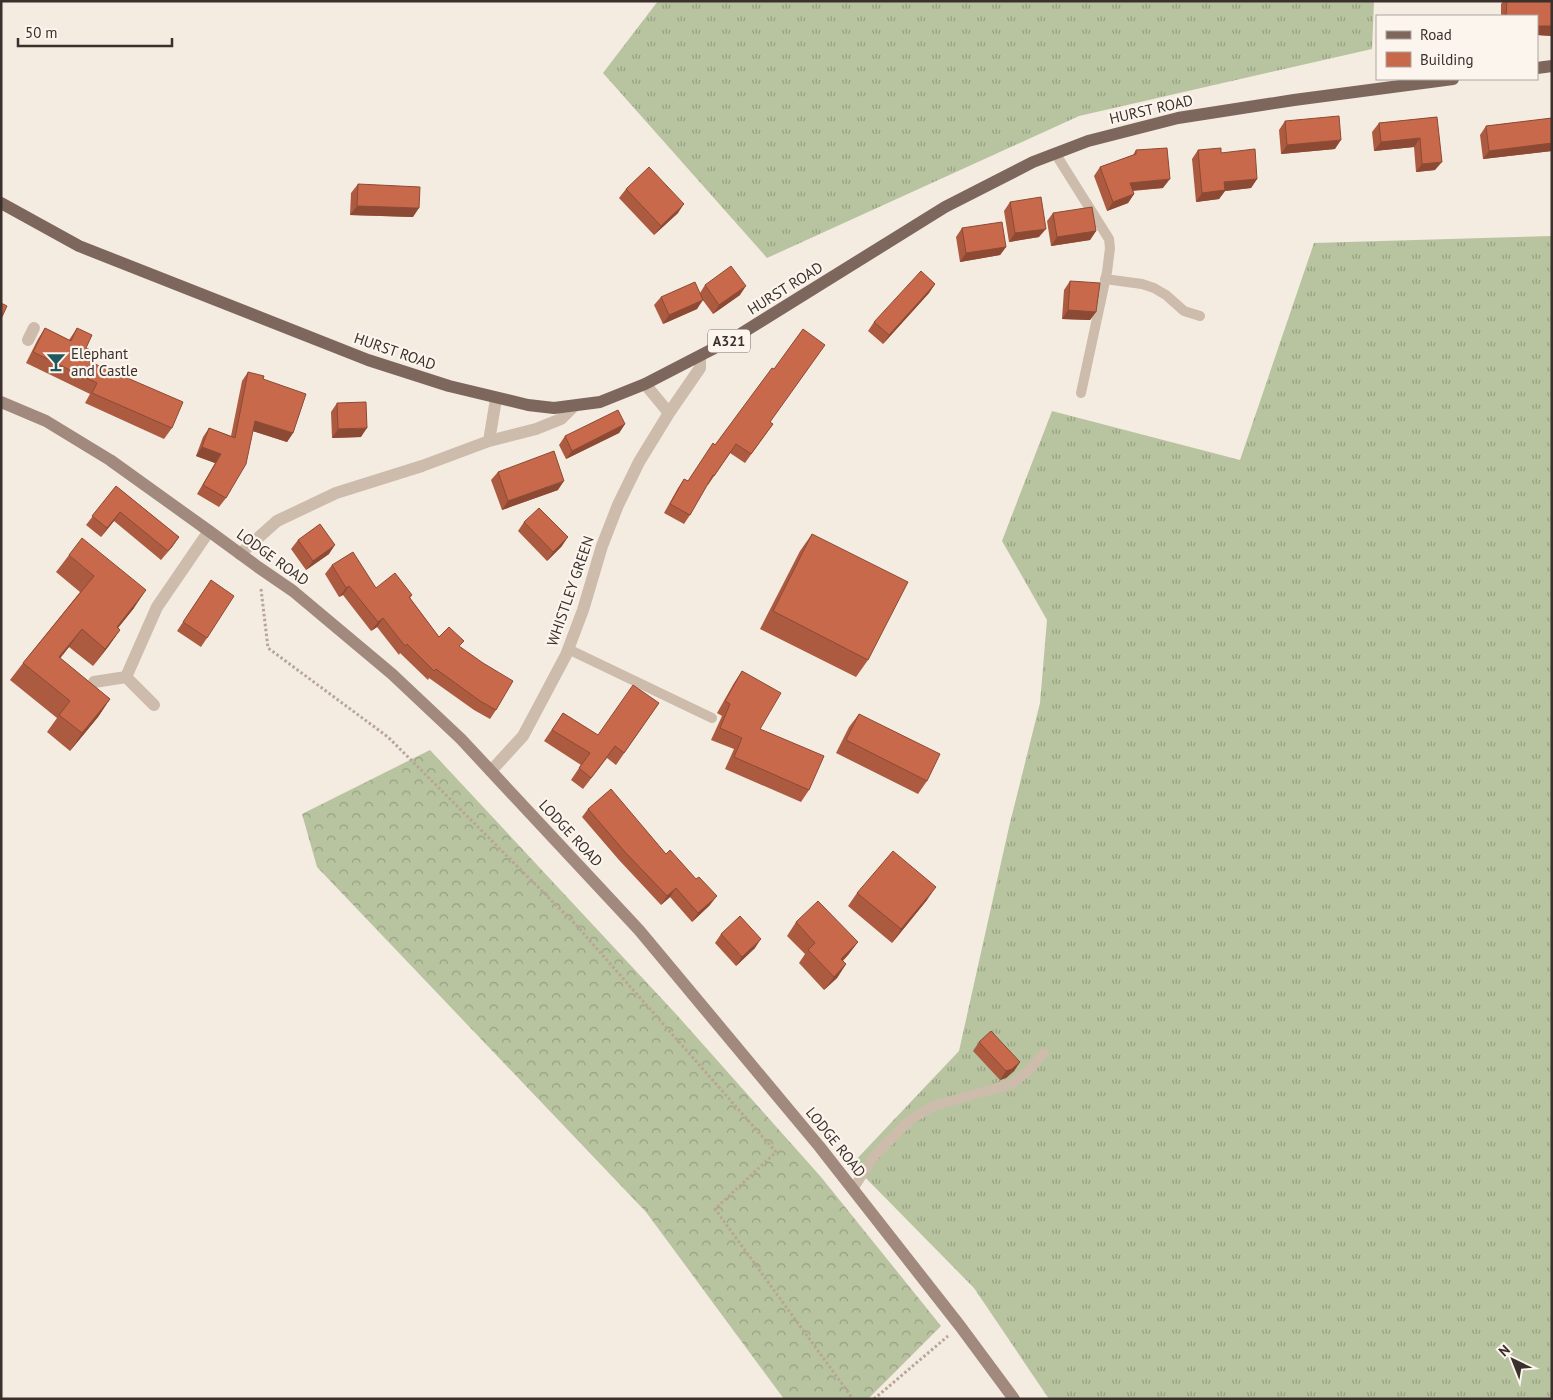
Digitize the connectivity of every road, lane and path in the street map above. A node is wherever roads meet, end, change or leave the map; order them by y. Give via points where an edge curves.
1 (1552, 66) edge
2 (1538, 68) edge
3 (1444, 80) edge
4 (1055, 153) junction
5 (1, 203) edge
6 (1105, 279) junction
7 (1200, 316) dead end
8 (34, 328) dead end
9 (28, 340) dead end
10 (700, 356) junction
11 (645, 384) junction
12 (1081, 393) dead end
13 (496, 399) junction
14 (1, 402) edge
15 (574, 406) junction
16 (669, 414) junction
17 (489, 441) junction
18 (209, 531) junction
19 (240, 554) junction
20 (258, 567) junction
21 (568, 649) junction
22 (126, 677) junction
23 (94, 682) dead end
24 (154, 705) dead end
25 (712, 718) dead end
26 (491, 771) junction
27 (1044, 1053) dead end
28 (853, 1189) junction
29 (960, 1326) junction
30 (853, 1399) edge
31 (874, 1399) edge
32 (1014, 1399) edge

1 - 2 main road
3 - 4 main road, HURST ROAD / A321 via 1178,118 1088,141
4 - 6 lane via 1109,239
4 - 10 main road, HURST ROAD / A321 via 944,207
5 - 13 main road, HURST ROAD / A321 via 79,246 128,266 368,360
6 - 7 lane via 1154,288 1184,312
6 - 12 lane
8 - 9 street
10 - 11 main road, HURST ROAD / A321
10 - 16 street, WHISTLEY GREEN via 700,368
11 - 15 main road, HURST ROAD / A321 via 600,402
11 - 16 street
13 - 15 main road, HURST ROAD / A321 via 554,408
13 - 17 street
14 - 18 main road, LODGE ROAD via 46,421 110,460
15 - 17 street via 561,418 536,429
16 - 21 street, WHISTLEY GREEN via 639,462 618,505
17 - 19 street via 336,493 278,521
18 - 19 main road, LODGE ROAD
18 - 22 street via 157,607
19 - 20 main road, LODGE ROAD
20 - 26 main road, LODGE ROAD via 293,591 392,674
20 - 30 path via 268,648 388,737 576,925 776,1152 715,1208
21 - 25 lane
21 - 26 street, WHISTLEY GREEN via 524,736
22 - 23 street
22 - 24 street
26 - 28 main road, LODGE ROAD via 639,930
27 - 28 lane via 1011,1084 932,1106 910,1120 874,1156
28 - 29 main road, LODGE ROAD
29 - 31 path
29 - 32 main road, LODGE ROAD

